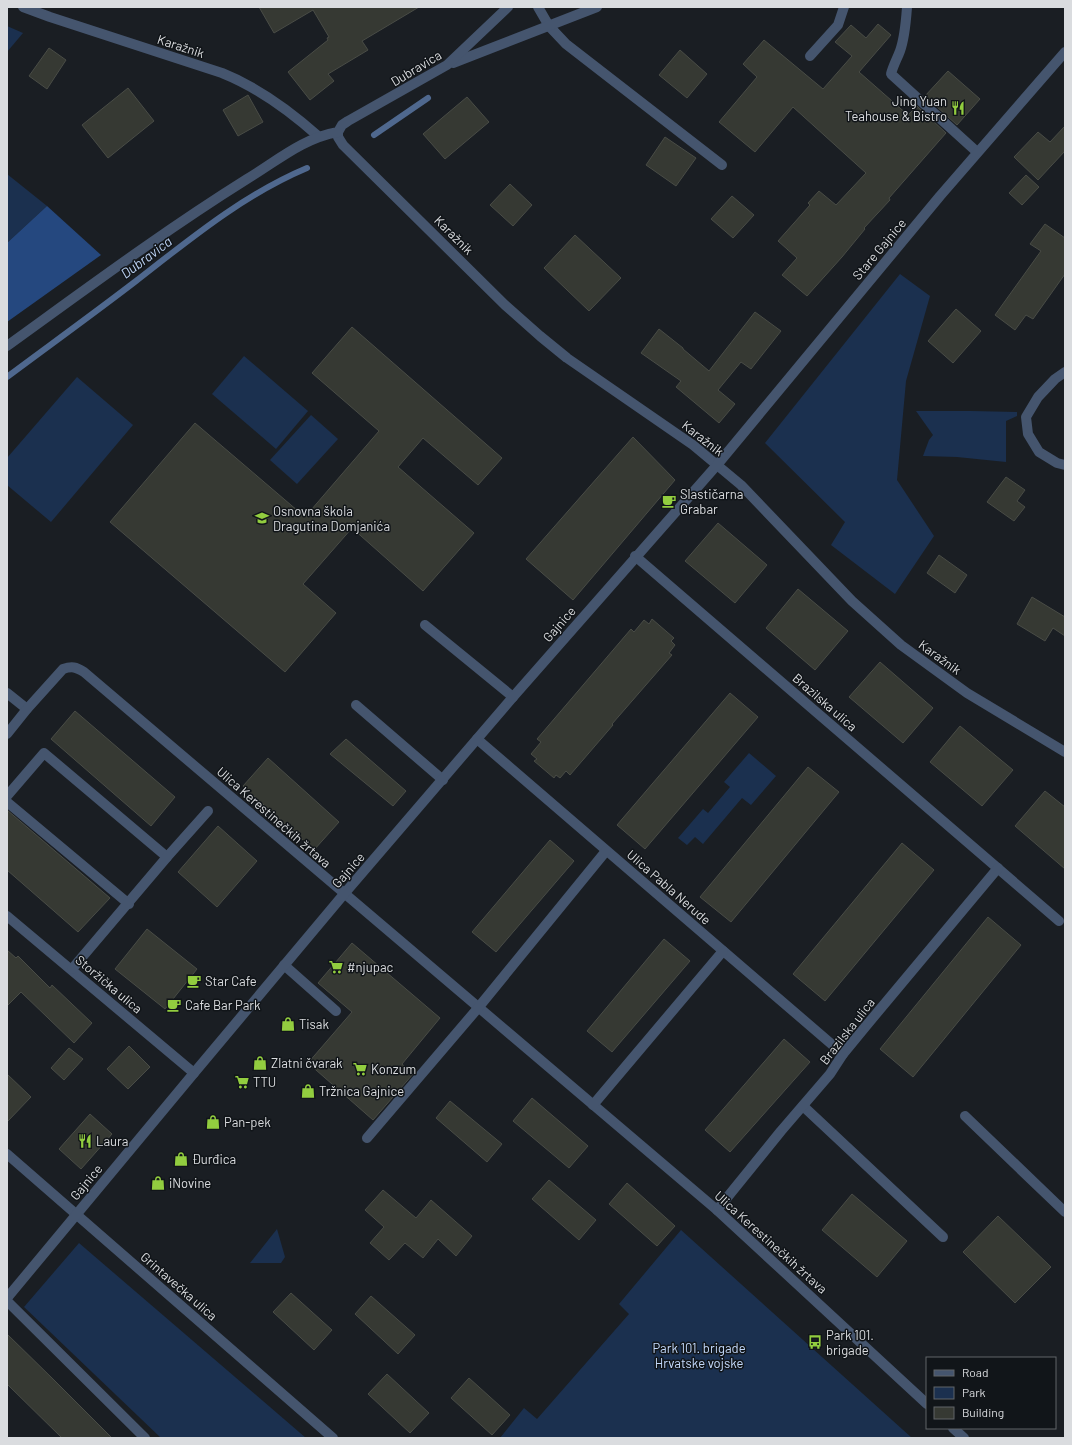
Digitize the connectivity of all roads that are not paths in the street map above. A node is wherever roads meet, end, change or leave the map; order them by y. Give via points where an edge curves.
1 (23, 7) edge
2 (508, 7) edge
3 (538, 7) edge
4 (597, 7) edge
5 (844, 7) edge
6 (906, 7) edge
7 (549, 26) junction
8 (1065, 52) edge
9 (810, 56) dead end
10 (447, 65) junction
11 (338, 132) junction
12 (318, 136) junction
13 (977, 152) junction
14 (722, 165) dead end
15 (7, 346) edge
16 (1065, 372) edge
17 (717, 465) junction
18 (1065, 465) edge
19 (635, 556) junction
20 (426, 624) dead end
21 (7, 693) edge
22 (513, 697) junction
23 (356, 705) dead end
24 (27, 709) junction
25 (7, 734) edge
26 (477, 739) junction
27 (1065, 752) edge
28 (443, 780) junction
29 (7, 796) edge
30 (7, 802) edge
31 (208, 811) dead end
32 (606, 851) junction
33 (167, 857) junction
34 (998, 868) junction
35 (344, 894) junction
36 (129, 904) junction
37 (7, 916) edge
38 (1059, 921) dead end
39 (723, 951) junction
40 (284, 965) junction
41 (72, 969) junction
42 (478, 1008) junction
43 (336, 1011) dead end
44 (843, 1054) junction
45 (194, 1072) junction
46 (593, 1106) junction
47 (803, 1106) junction
48 (965, 1116) dead end
49 (367, 1138) dead end
50 (7, 1154) edge
51 (717, 1210) junction
52 (1065, 1212) edge
53 (76, 1214) junction
54 (943, 1237) dead end
55 (7, 1300) edge
56 (926, 1403) edge
57 (954, 1429) edge
58 (146, 1438) edge
59 (333, 1438) edge
60 (964, 1438) edge

1 - 12 street, Karažnik via 50,18 222,72 272,100
2 - 10 street, Dubravica
3 - 7 street
4 - 7 street
5 - 9 street via 838,25
6 - 13 street via 905,28 892,74
7 - 10 street
7 - 14 street via 566,44
8 - 13 street, Stare Gajnice
10 - 11 street, Dubravica via 348,121
11 - 12 street
11 - 17 street, Karažnik via 343,145 505,305 540,336 567,358 693,445
12 - 15 street via 276,159 208,203
13 - 17 street, Stare Gajnice
16 - 18 street via 1054,379 1038,397 1026,417 1028,434 1039,452
17 - 19 street, Gajnice
17 - 27 street, Karažnik via 759,502 852,601 901,645 968,693
19 - 22 street, Gajnice
19 - 34 street, Brazilska ulica
20 - 22 street
21 - 24 street
22 - 26 street, Gajnice
23 - 28 street
24 - 25 street
24 - 35 street, Ulica Kerestinečkih žrtava via 64,669 70,666 84,672
26 - 28 street, Gajnice
26 - 32 street, Ulica Pabla Nerude
28 - 35 street, Gajnice
29 - 33 street via 44,753
30 - 36 street
31 - 33 street
32 - 39 street, Ulica Pabla Nerude
32 - 42 street
33 - 36 street
34 - 38 street, Brazilska ulica
34 - 44 street, Brazilska ulica
35 - 40 street, Gajnice
35 - 42 street, Ulica Kerestinečkih žrtava
36 - 41 street
37 - 41 street, Storžička ulica
39 - 44 street, Ulica Pabla Nerude
39 - 46 street
40 - 43 street
40 - 45 street, Gajnice
41 - 45 street, Storžička ulica
42 - 46 street, Ulica Kerestinečkih žrtava
42 - 49 street
44 - 47 street, Brazilska ulica
45 - 53 street, Gajnice
46 - 51 street, Ulica Kerestinečkih žrtava
47 - 51 street, Brazilska ulica
47 - 54 street
48 - 52 street
50 - 53 street, Grintavečka ulica
51 - 56 street, Ulica Kerestinečkih žrtava
53 - 55 street, Gajnice
53 - 59 street, Grintavečka ulica
55 - 58 street, Gajnice
57 - 60 street

